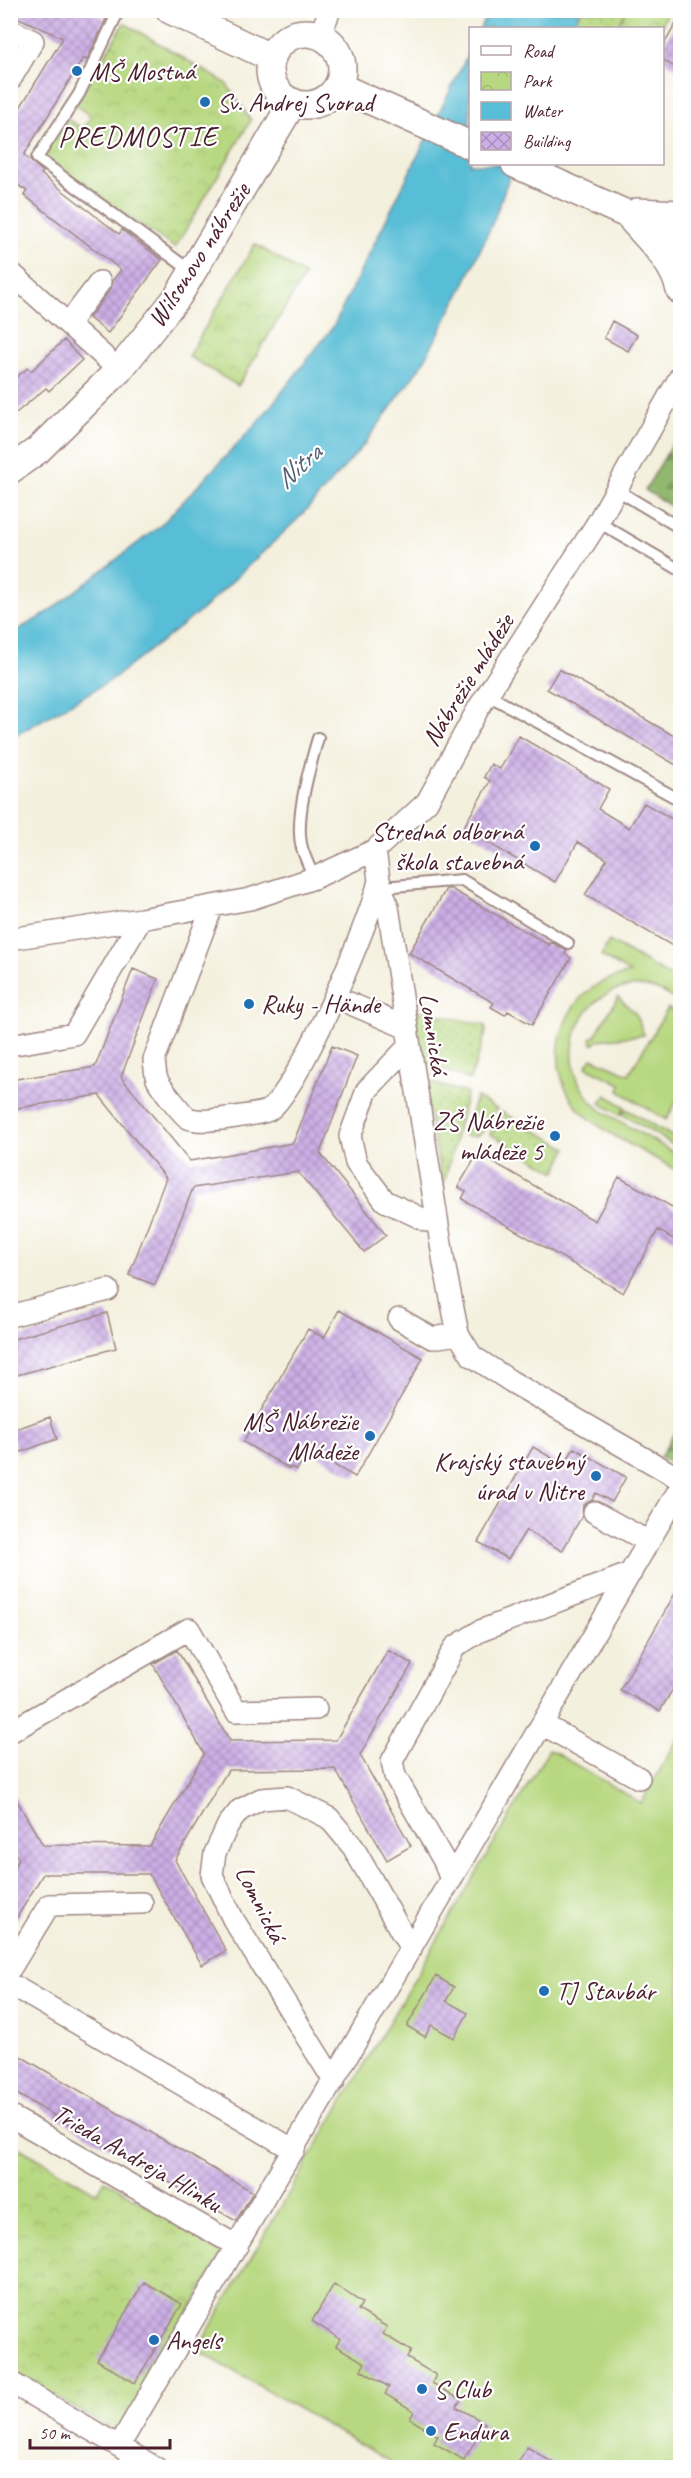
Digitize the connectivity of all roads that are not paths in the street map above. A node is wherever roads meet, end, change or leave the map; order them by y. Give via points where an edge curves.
1 (119, 10) edge
2 (170, 10) edge
3 (325, 23) edge
4 (10, 30) edge
5 (272, 58) junction
6 (10, 80) edge
7 (338, 86) junction
8 (293, 102) junction
9 (469, 144) edge
10 (517, 165) edge
11 (624, 212) junction
12 (681, 214) edge
13 (681, 238) edge
14 (10, 272) edge
15 (194, 273) junction
16 (100, 282) dead end
17 (681, 290) edge
18 (68, 324) junction
19 (119, 369) junction
20 (681, 377) edge
21 (10, 470) edge
22 (616, 490) junction
23 (598, 522) junction
24 (681, 528) edge
25 (681, 570) edge
26 (488, 694) junction
27 (318, 738) dead end
28 (681, 800) edge
29 (375, 850) junction
30 (314, 878) junction
31 (381, 883) junction
32 (212, 906) junction
33 (141, 919) junction
34 (10, 939) edge
35 (568, 943) dead end
36 (335, 997) junction
37 (408, 1037) junction
38 (10, 1045) edge
39 (437, 1221) junction
40 (108, 1290) dead end
41 (10, 1316) edge
42 (399, 1319) dead end
43 (458, 1334) junction
44 (681, 1479) edge
45 (681, 1488) edge
46 (594, 1512) dead end
47 (649, 1542) junction
48 (631, 1573) junction
49 (316, 1709) dead end
50 (542, 1724) junction
51 (10, 1732) edge
52 (639, 1778) dead end
53 (451, 1880) junction
54 (142, 1903) dead end
55 (411, 1949) junction
56 (10, 1969) edge
57 (10, 1984) edge
58 (334, 2081) junction
59 (10, 2116) edge
60 (294, 2150) junction
61 (237, 2246) junction
62 (10, 2382) edge
63 (119, 2446) junction
64 (156, 2468) edge

1 - 15 lane via 79,94 37,158
2 - 5 street
3 - 5 street via 289,37
3 - 7 street via 343,70
4 - 6 street via 33,40
5 - 8 street via 270,72 275,87
7 - 8 street via 319,103
7 - 9 street
8 - 15 street, Wilsonovo nábrežie
10 - 11 street
11 - 12 street
11 - 13 street
11 - 17 street via 655,245 678,278
14 - 18 street
15 - 19 street, Wilsonovo nábrežie
16 - 18 street
18 - 19 street
19 - 21 street, Wilsonovo nábrežie via 38,450
20 - 22 street, Nábrežie mládeže
22 - 23 street, Nábrežie mládeže
22 - 24 lane
23 - 25 lane
23 - 26 street, Nábrežie mládeže
26 - 28 lane
26 - 29 street, Nábrežie mládeže via 427,802
27 - 30 lane via 304,787 301,846
29 - 30 street, Nábrežie mládeže
29 - 31 street, Lomnická
30 - 32 street, Nábrežie mládeže via 250,899
31 - 35 lane via 462,880
31 - 36 street
31 - 37 street, Lomnická
32 - 33 street, Nábrežie mládeže
32 - 36 street via 154,1060 157,1078 188,1118 202,1121 268,1111 303,1060
33 - 34 street, Nábrežie mládeže
33 - 38 street via 74,1034
36 - 37 street
37 - 39 street, Lomnická
37 - 39 street via 368,1090 350,1136 356,1163 385,1200 427,1221
39 - 43 street, Lomnická
40 - 41 street
42 - 43 street via 432,1338
43 - 44 street, Lomnická via 472,1356
45 - 47 street
46 - 47 street
47 - 48 street
48 - 50 street
48 - 53 street via 480,1631 455,1647 392,1761 395,1776
49 - 51 street via 236,1711 189,1629
50 - 52 street
50 - 53 street
53 - 55 street
54 - 56 street via 49,1905
55 - 58 street
55 - 58 street, Lomnická via 353,1847 328,1818 287,1797 261,1799 240,1810 228,1825 215,1854 212,1875 233,1919
57 - 60 street
58 - 60 street
59 - 61 street, Trieda Andreja Hlinku
60 - 61 street
61 - 63 street
62 - 63 street
63 - 64 street

